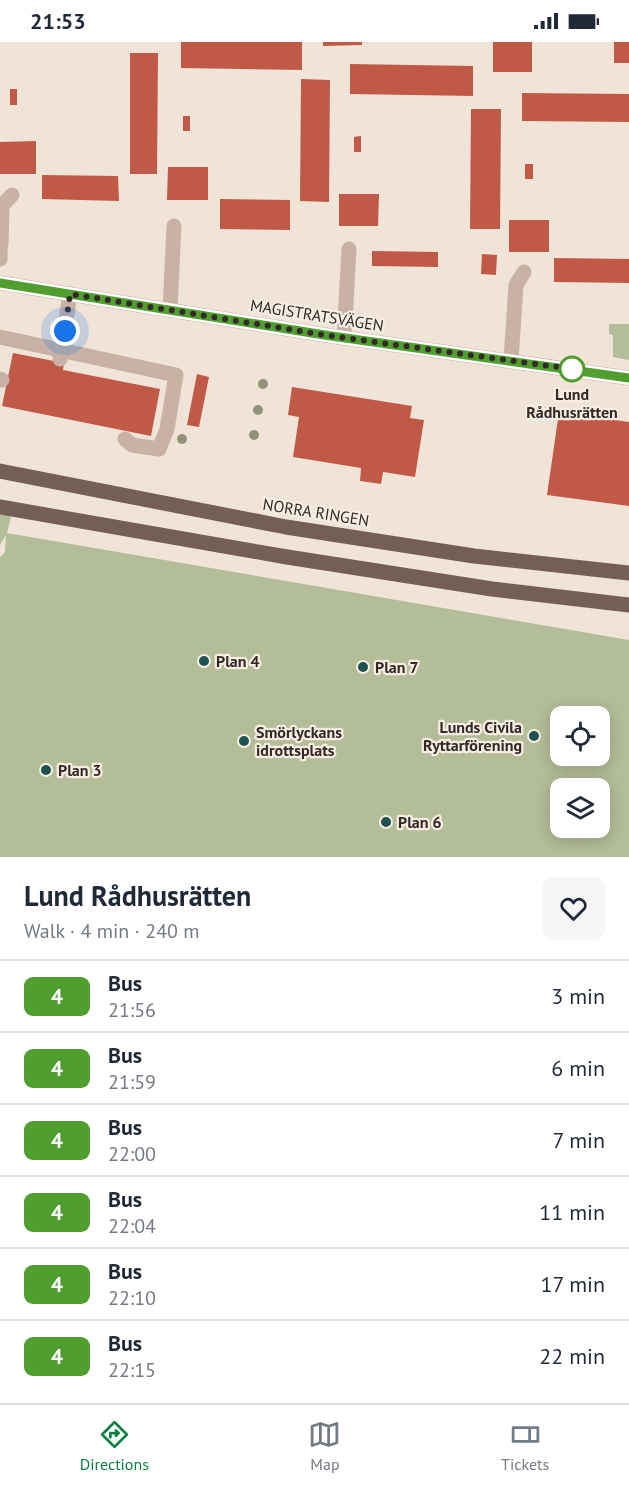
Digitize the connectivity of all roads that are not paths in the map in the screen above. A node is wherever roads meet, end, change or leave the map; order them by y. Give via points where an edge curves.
1 (12, 195) dead end
2 (174, 226) dead end
3 (0, 249) edge
4 (349, 249) dead end
5 (524, 272) dead end
6 (0, 283) edge
7 (70, 294) junction
8 (170, 310) junction
9 (0, 337) edge
10 (344, 338) junction
11 (61, 355) junction
12 (511, 360) junction
13 (629, 378) edge
14 (125, 439) dead end
15 (0, 471) edge
16 (0, 507) edge
17 (629, 573) edge
18 (629, 605) edge

1 - 3 street via 2,206
2 - 8 street
4 - 10 street
5 - 12 street via 516,285
6 - 7 street, MAGISTRATSVÄGEN
7 - 8 street, MAGISTRATSVÄGEN
7 - 11 street
8 - 10 street, MAGISTRATSVÄGEN
9 - 11 street
10 - 12 street, MAGISTRATSVÄGEN
11 - 14 street via 176,375 168,429 159,449 132,445
12 - 13 street, MAGISTRATSVÄGEN
15 - 17 main road, NORRA RINGEN via 286,527 474,556
16 - 18 main road via 457,584

